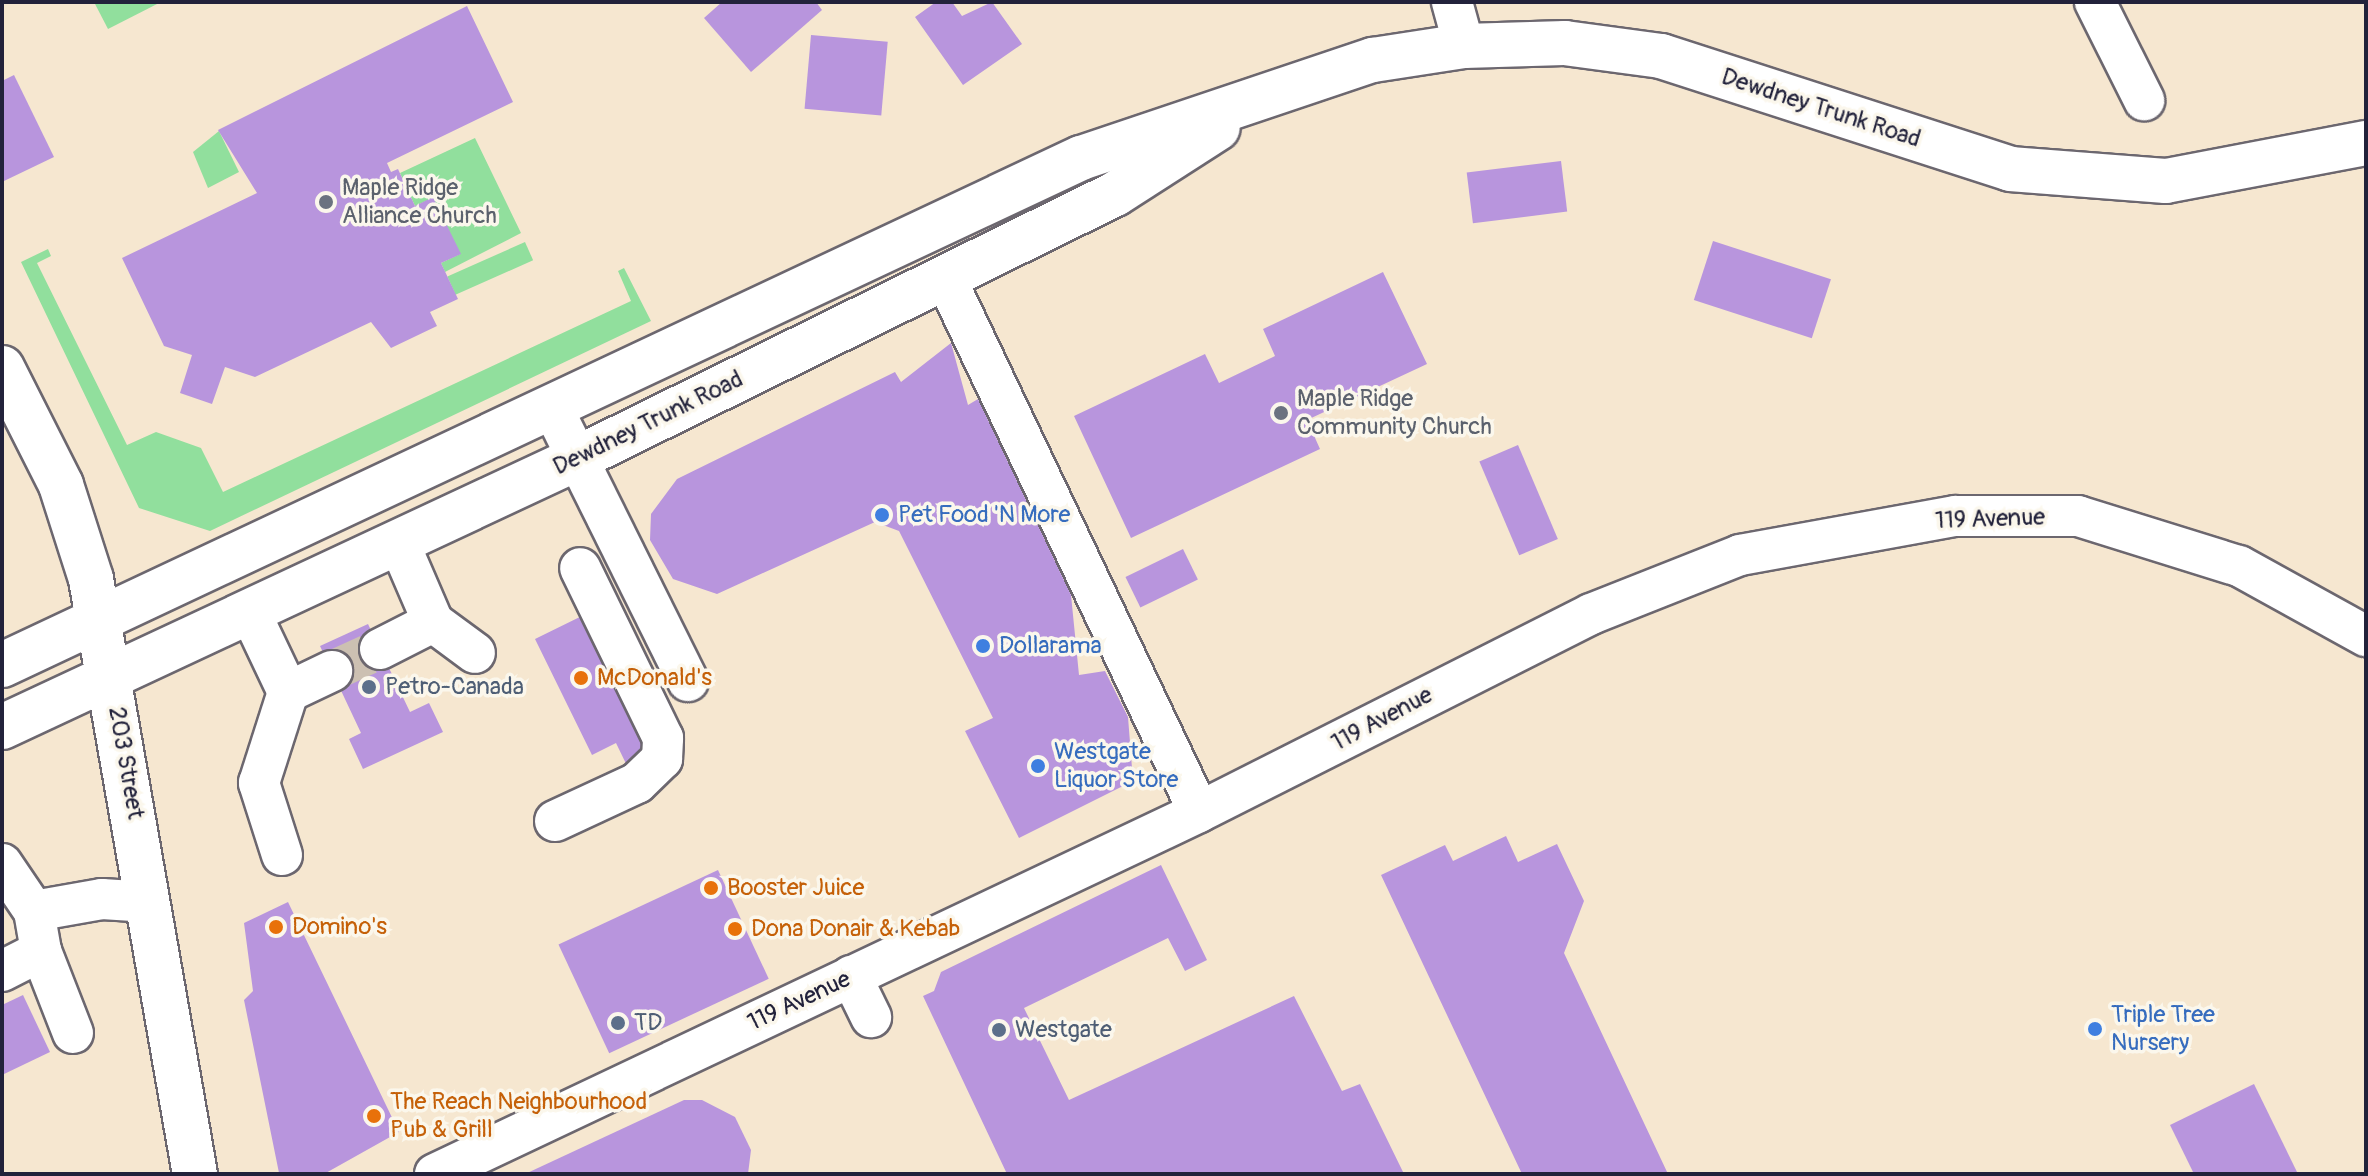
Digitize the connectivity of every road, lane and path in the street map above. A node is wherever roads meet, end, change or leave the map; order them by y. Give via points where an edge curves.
1 (1452, 2) edge
2 (2095, 2) edge
3 (1464, 46) junction
4 (1278, 90) junction
5 (2144, 100) dead end
6 (2366, 143) edge
7 (945, 277) junction
8 (2, 368) edge
9 (552, 407) junction
10 (578, 458) junction
11 (399, 543) junction
12 (580, 568) dead end
13 (250, 612) junction
14 (100, 619) junction
15 (433, 622) junction
16 (2366, 636) edge
17 (380, 649) tunnel mouth
18 (475, 653) dead end
19 (2, 665) edge
20 (332, 671) tunnel mouth
21 (111, 676) junction
22 (688, 681) dead end
23 (288, 692) junction
24 (2, 727) edge
25 (1199, 812) junction
26 (555, 821) dead end
27 (282, 855) dead end
28 (2, 864) edge
29 (149, 902) junction
30 (34, 911) junction
31 (41, 951) junction
32 (2, 971) edge
33 (851, 976) junction
34 (871, 1017) dead end
35 (73, 1033) dead end
36 (195, 1174) edge
37 (435, 1174) edge

1 - 3 street
2 - 5 street
3 - 4 main road, Dewdney Trunk Road via 1373,60
3 - 6 main road, Dewdney Trunk Road via 1565,43 1661,56 2010,169 2166,181
4 - 7 main road, Dewdney Trunk Road via 1115,194
4 - 9 main road, Dewdney Trunk Road via 1081,158
7 - 10 main road, Dewdney Trunk Road
7 - 25 street
8 - 14 main road, 203 Street via 61,485
9 - 10 street
9 - 14 main road, Dewdney Trunk Road
10 - 11 main road, Dewdney Trunk Road
10 - 22 street
11 - 13 main road, Dewdney Trunk Road
11 - 15 street
12 - 26 street via 663,738 662,759 637,783
13 - 21 main road, Dewdney Trunk Road
13 - 23 street
14 - 19 main road, Dewdney Trunk Road
14 - 21 main road, 203 Street
15 - 17 street
15 - 18 street
16 - 25 street, 119 Avenue via 2239,566 2182,543 2078,516 1955,516 1796,541 1678,575
20 - 23 street
21 - 24 main road, Dewdney Trunk Road
21 - 29 main road, 203 Street
23 - 27 street via 259,783
25 - 33 street, 119 Avenue
28 - 30 street
29 - 30 street via 102,899
29 - 36 main road, 203 Street
30 - 31 street
31 - 32 street
31 - 35 street
33 - 34 street
33 - 37 street, 119 Avenue

